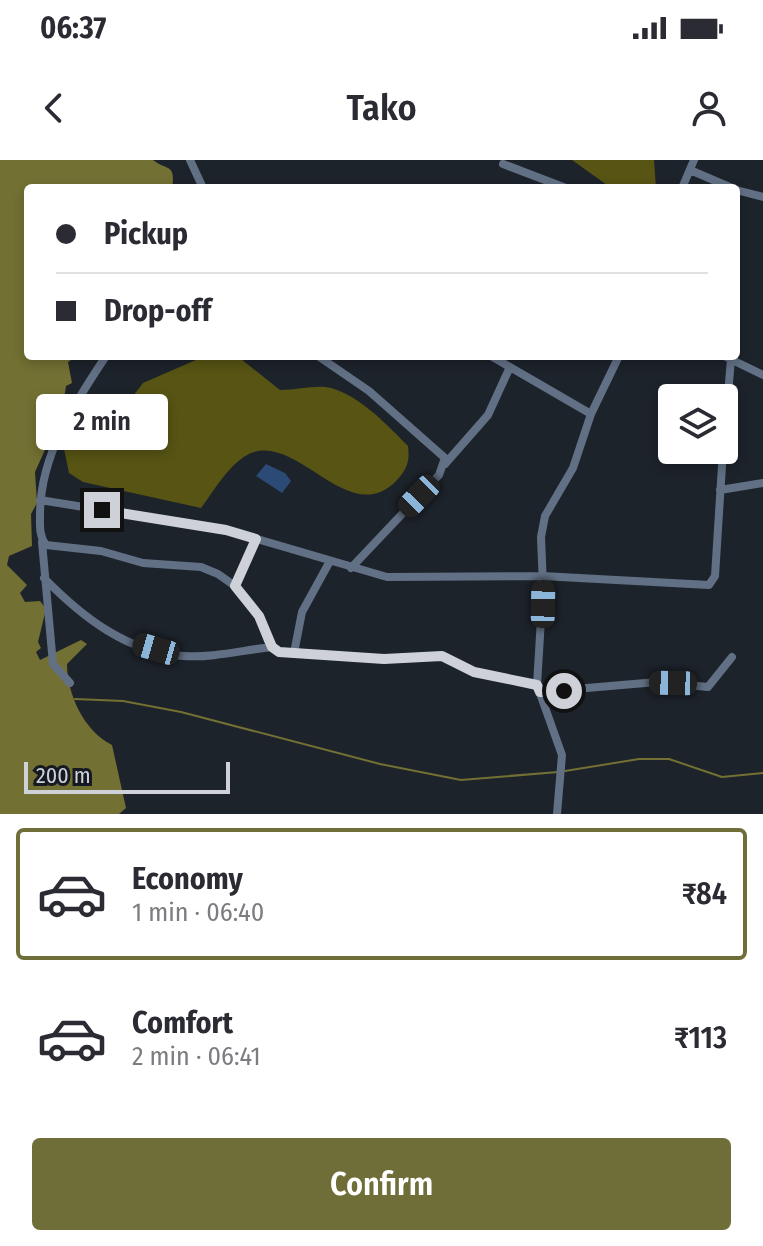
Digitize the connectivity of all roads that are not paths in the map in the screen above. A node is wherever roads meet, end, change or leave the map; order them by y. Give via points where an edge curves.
1 (190, 160) edge
2 (694, 160) edge
3 (503, 164) dead end
4 (690, 170) junction
5 (201, 184) edge
6 (556, 184) edge
7 (684, 184) edge
8 (722, 184) edge
9 (740, 191) edge
10 (763, 197) edge
11 (104, 360) edge
12 (324, 360) edge
13 (498, 360) edge
14 (617, 360) edge
15 (728, 360) edge
16 (732, 360) edge
17 (510, 367) junction
18 (763, 375) edge
19 (727, 384) edge
20 (591, 414) junction
21 (445, 464) junction
22 (722, 464) edge
23 (763, 483) edge
24 (720, 490) junction
25 (40, 500) junction
26 (256, 539) junction
27 (42, 541) junction
28 (330, 561) junction
29 (351, 568) junction
30 (542, 576) junction
31 (44, 578) junction
32 (235, 586) junction
33 (272, 647) junction
34 (294, 653) junction
35 (732, 657) dead end
36 (70, 683) dead end
37 (538, 689) junction
38 (557, 814) edge

1 - 5 street
2 - 4 street
3 - 6 street
4 - 7 street
4 - 8 street
9 - 10 street
11 - 25 street via 49,455
12 - 21 street via 442,453
13 - 17 street
14 - 20 street
15 - 19 street
16 - 18 street
17 - 20 street
17 - 21 street via 488,415
20 - 30 street via 573,468 545,516
21 - 29 street
22 - 24 street
23 - 24 street
24 - 30 street via 712,584
25 - 26 street
25 - 27 street
26 - 28 street
26 - 32 street
27 - 31 street
27 - 32 street via 143,563 201,567
28 - 29 street
28 - 34 street via 302,612
29 - 30 street via 387,577
30 - 37 street
31 - 33 street via 104,630 129,641 184,656
31 - 36 street via 53,664
32 - 33 street via 259,616
33 - 34 street
34 - 37 street via 384,659 442,656 474,672
35 - 37 street via 708,687 657,682
37 - 38 street via 562,762

